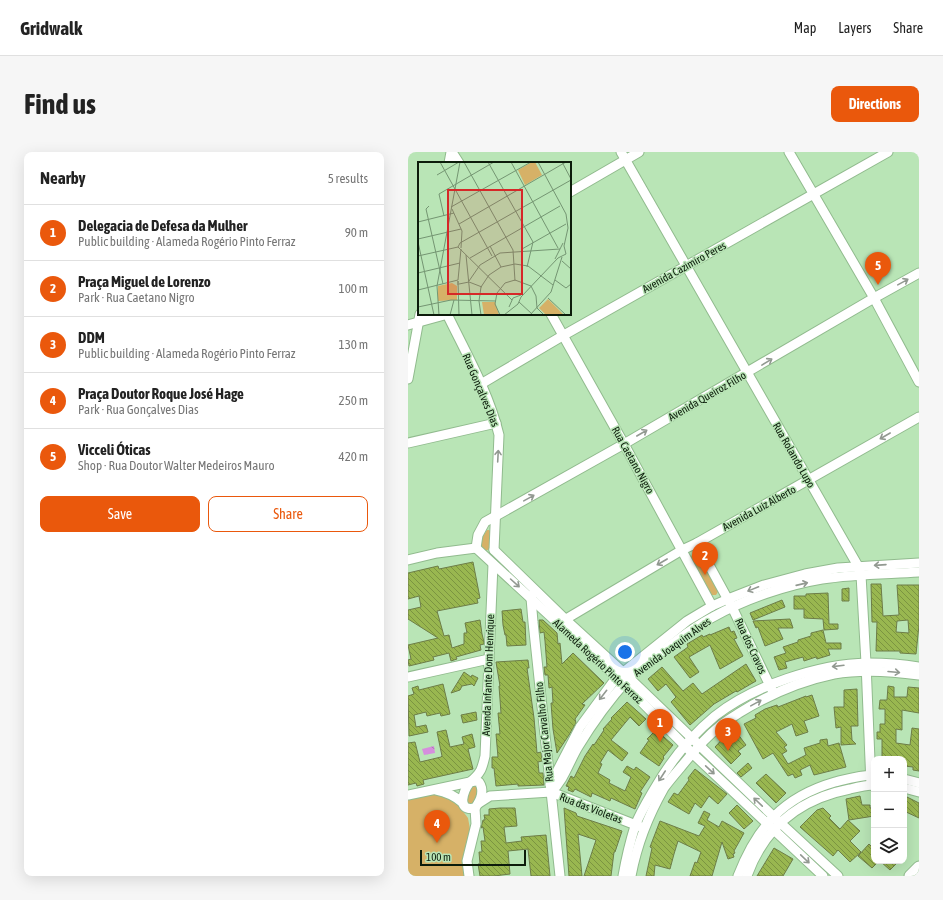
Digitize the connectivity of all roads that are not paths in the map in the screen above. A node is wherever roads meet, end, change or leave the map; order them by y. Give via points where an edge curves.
1 (451, 152) edge
2 (640, 152) edge
3 (789, 152) edge
4 (888, 152) edge
5 (624, 156) edge
6 (449, 162) edge
7 (458, 162) edge
8 (571, 191) edge
9 (813, 194) junction
10 (686, 266) junction
11 (919, 273) edge
12 (874, 298) junction
13 (441, 315) edge
14 (448, 315) edge
15 (552, 315) edge
16 (419, 318) edge
17 (408, 325) edge
18 (564, 335) junction
19 (747, 373) junction
20 (408, 379) edge
21 (919, 382) edge
22 (481, 384) junction
23 (919, 416) edge
24 (496, 423) junction
25 (408, 443) edge
26 (624, 444) junction
27 (808, 481) junction
28 (495, 517) junction
29 (697, 543) junction
30 (476, 548) junction
31 (494, 550) junction
32 (682, 550) junction
33 (485, 556) junction
34 (408, 560) edge
35 (917, 561) edge
36 (493, 564) junction
37 (860, 571) junction
38 (919, 572) edge
39 (535, 589) junction
40 (531, 598) junction
41 (730, 603) junction
42 (712, 606) junction
43 (562, 621) junction
44 (489, 659) junction
45 (866, 667) junction
46 (919, 667) edge
47 (919, 675) edge
48 (408, 677) edge
49 (623, 678) junction
50 (772, 690) junction
51 (692, 738) junction
52 (700, 745) junction
53 (685, 746) junction
54 (692, 753) junction
55 (566, 754) junction
56 (547, 758) junction
57 (871, 761) edge
58 (871, 780) edge
59 (907, 780) edge
60 (470, 782) junction
61 (919, 783) edge
62 (482, 786) junction
63 (550, 788) junction
64 (907, 789) edge
65 (425, 790) junction
66 (919, 792) edge
67 (408, 794) edge
68 (490, 796) junction
69 (463, 803) junction
70 (477, 806) junction
71 (774, 823) junction
72 (640, 827) junction
73 (919, 867) edge
74 (469, 876) edge
75 (560, 876) edge
76 (622, 876) edge
77 (631, 876) edge
78 (738, 876) edge
79 (747, 876) edge
80 (823, 876) edge
81 (838, 876) edge
82 (910, 876) edge

1 - 6 street
1 - 7 street
2 - 5 street
3 - 9 street
4 - 9 street, Avenida Cazimiro Peres
5 - 8 street
5 - 10 street, Rua Rolando Lupo
9 - 10 street, Avenida Cazimiro Peres
9 - 12 street
10 - 18 street, Avenida Cazimiro Peres
10 - 19 street, Rua Rolando Lupo
12 -> 11 street, Avenida Queiroz Filho
19 -> 12 street, Avenida Queiroz Filho
12 - 21 street
13 - 16 street
14 - 22 street, Rua Gonçalves Dias
15 - 18 street, Rua Caetano Nigro
16 - 17 street
16 - 20 street
18 - 22 street, Avenida Cazimiro Peres
18 - 26 street, Rua Caetano Nigro
26 -> 19 street, Avenida Queiroz Filho
19 - 27 street, Rua Rolando Lupo
22 - 24 street, Rua Gonçalves Dias
23 -> 27 street, Avenida Luiz Alberto
24 - 25 street
28 -> 24 street, Rua Gonçalves Dias via 499,435
28 -> 26 street, Avenida Queiroz Filho
26 - 32 street, Rua Caetano Nigro
27 - 29 street, Avenida Luiz Alberto
27 - 37 street, Rua Rolando Lupo
28 - 30 street via 481,527
28 - 31 street, Rua Gonçalves Dias
29 - 32 street, Avenida Luiz Alberto
29 - 41 street
30 - 33 street, Alameda Rogério Pinto Ferraz
30 - 34 street
31 - 33 street
31 - 39 street, Alameda Rogério Pinto Ferraz
32 - 42 street, Rua Caetano Nigro
32 -> 43 street, Avenida Luiz Alberto
33 - 36 street, Alameda Rogério Pinto Ferraz
35 -> 37 street, Avenida Joaquim Alves
36 -> 40 street, Alameda Rogério Pinto Ferraz
36 - 44 street, Avenda Infante Dom Henrique
37 - 38 street, Avenida Joaquim Alves
37 - 41 street, Avenida Joaquim Alves
37 - 45 street, Rua Rolando Lupo
39 - 40 street, Rua Major Carvalho Filho
39 - 43 street, Alameda Rogério Pinto Ferraz
40 - 43 street, Alameda Rogério Pinto Ferraz
40 - 56 street, Rua Major Carvalho Filho
41 - 42 street, Avenida Joaquim Alves
41 - 49 street, Avenida Joaquim Alves
41 - 50 street, Rua dos Cravos
42 - 49 street, Avenida Joaquim Alves via 687,622
43 - 49 street, Alameda Rogério Pinto Ferraz
44 - 48 street
44 - 60 street, Avenda Infante Dom Henrique via 485,756 482,770
45 - 46 street via 896,664
45 -> 47 street
45 - 50 street via 833,667 787,678
45 - 57 street, Rua Rolando Lupo
49 - 51 street, Alameda Rogério Pinto Ferraz
49 - 53 street, Alameda Rogério Pinto Ferraz
49 -> 55 street, Avenida Joaquim Alves via 580,727
49 - 63 street, Avenida Joaquim Alves via 578,747 558,786
50 - 51 street via 748,695 715,716
52 -> 50 street via 721,724
51 - 52 street, Alameda Rogério Pinto Ferraz
51 - 53 street
52 - 54 street
71 -> 52 street, Alameda Rogério Pinto Ferraz
53 - 54 street, Alameda Rogério Pinto Ferraz
53 -> 72 street via 663,774
54 -> 71 street, Alameda Rogério Pinto Ferraz
54 - 72 street via 665,787
55 - 56 street via 559,760 552,761
55 - 63 street, Avenida Joaquim Alves
56 - 63 street, Rua Major Carvalho Filho
58 - 71 street via 825,795
59 - 61 street
60 - 62 street via 479,782
60 - 65 street
60 - 69 street via 466,787
62 - 68 street
62 - 70 street
63 - 68 street, Rua das Violetas
63 - 72 street, Rua das Violetas
63 - 75 street, Rua Major Carvalho Filho
64 - 66 street
65 - 67 street
65 - 69 street via 448,793
68 - 70 street, Rua das Violetas
69 - 70 street via 467,808
70 - 74 street via 476,824 467,861
71 - 78 street via 752,843
71 - 79 street
71 -> 80 street, Alameda Rogério Pinto Ferraz
71 - 81 street, Alameda Rogério Pinto Ferraz
72 - 76 street
72 - 77 street
73 - 82 main road

